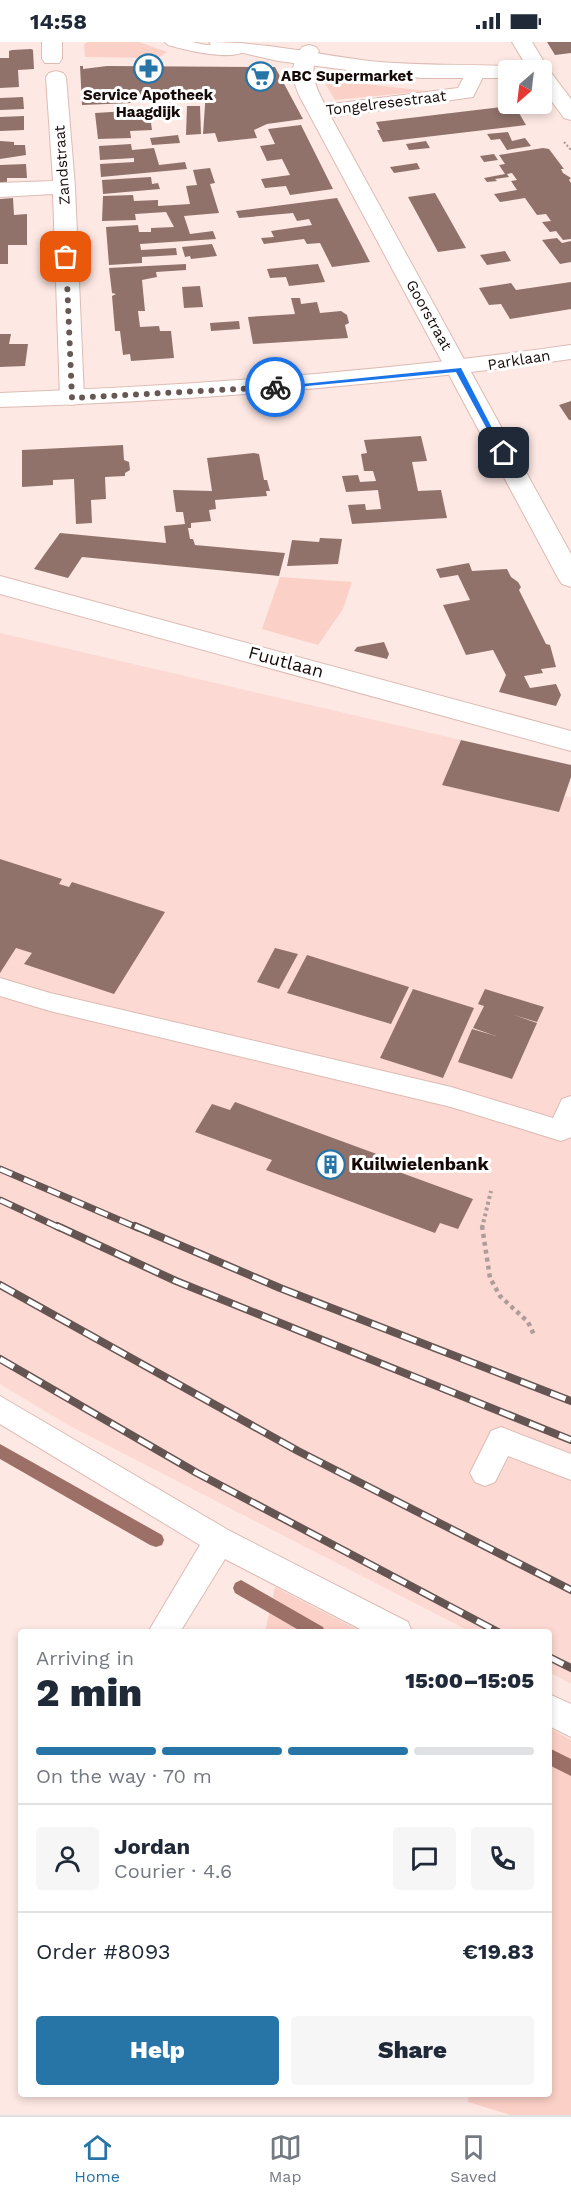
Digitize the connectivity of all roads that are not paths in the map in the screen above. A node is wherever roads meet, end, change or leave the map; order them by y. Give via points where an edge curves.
1 (173, 42) edge
2 (219, 42) edge
3 (522, 42) edge
4 (251, 45) edge
5 (306, 55) junction
6 (53, 59) edge
7 (536, 60) edge
8 (476, 71) junction
9 (498, 72) edge
10 (552, 82) edge
11 (318, 112) junction
12 (571, 114) edge
13 (64, 187) junction
14 (0, 190) edge
15 (571, 352) edge
16 (458, 369) junction
17 (72, 398) junction
18 (0, 400) edge
19 (571, 578) edge
20 (0, 585) edge
21 (571, 741) edge
22 (0, 987) edge
23 (571, 1106) edge
24 (0, 1409) edge
25 (571, 1467) edge
26 (485, 1473) dead end
27 (219, 1541) junction
28 (165, 1629) edge
29 (391, 1629) edge
30 (552, 1711) edge
31 (571, 1721) edge

1 - 4 lane via 206,50
2 - 4 street, Tongelresestraat
3 - 7 street
4 - 5 street, Tongelresestraat
5 - 8 street, Tongelresestraat via 422,72
5 - 11 street, Goorstraat via 302,78
6 - 13 street, Zandstraat
8 - 9 street, Tongelresestraat
8 - 11 street, Tongelresestraat via 466,93
10 - 12 street
11 - 16 street, Goorstraat
13 - 14 street
13 - 17 street, Zandstraat
15 - 16 street, Parklaan
16 - 17 street, Parklaan via 261,388
16 - 19 street, Goorstraat
17 - 18 street, Parklaan
20 - 21 street, Fuutlaan
22 - 23 lane via 451,1097 561,1131
24 - 27 lane
25 - 26 lane via 501,1440
27 - 28 lane
27 - 29 lane
30 - 31 lane

